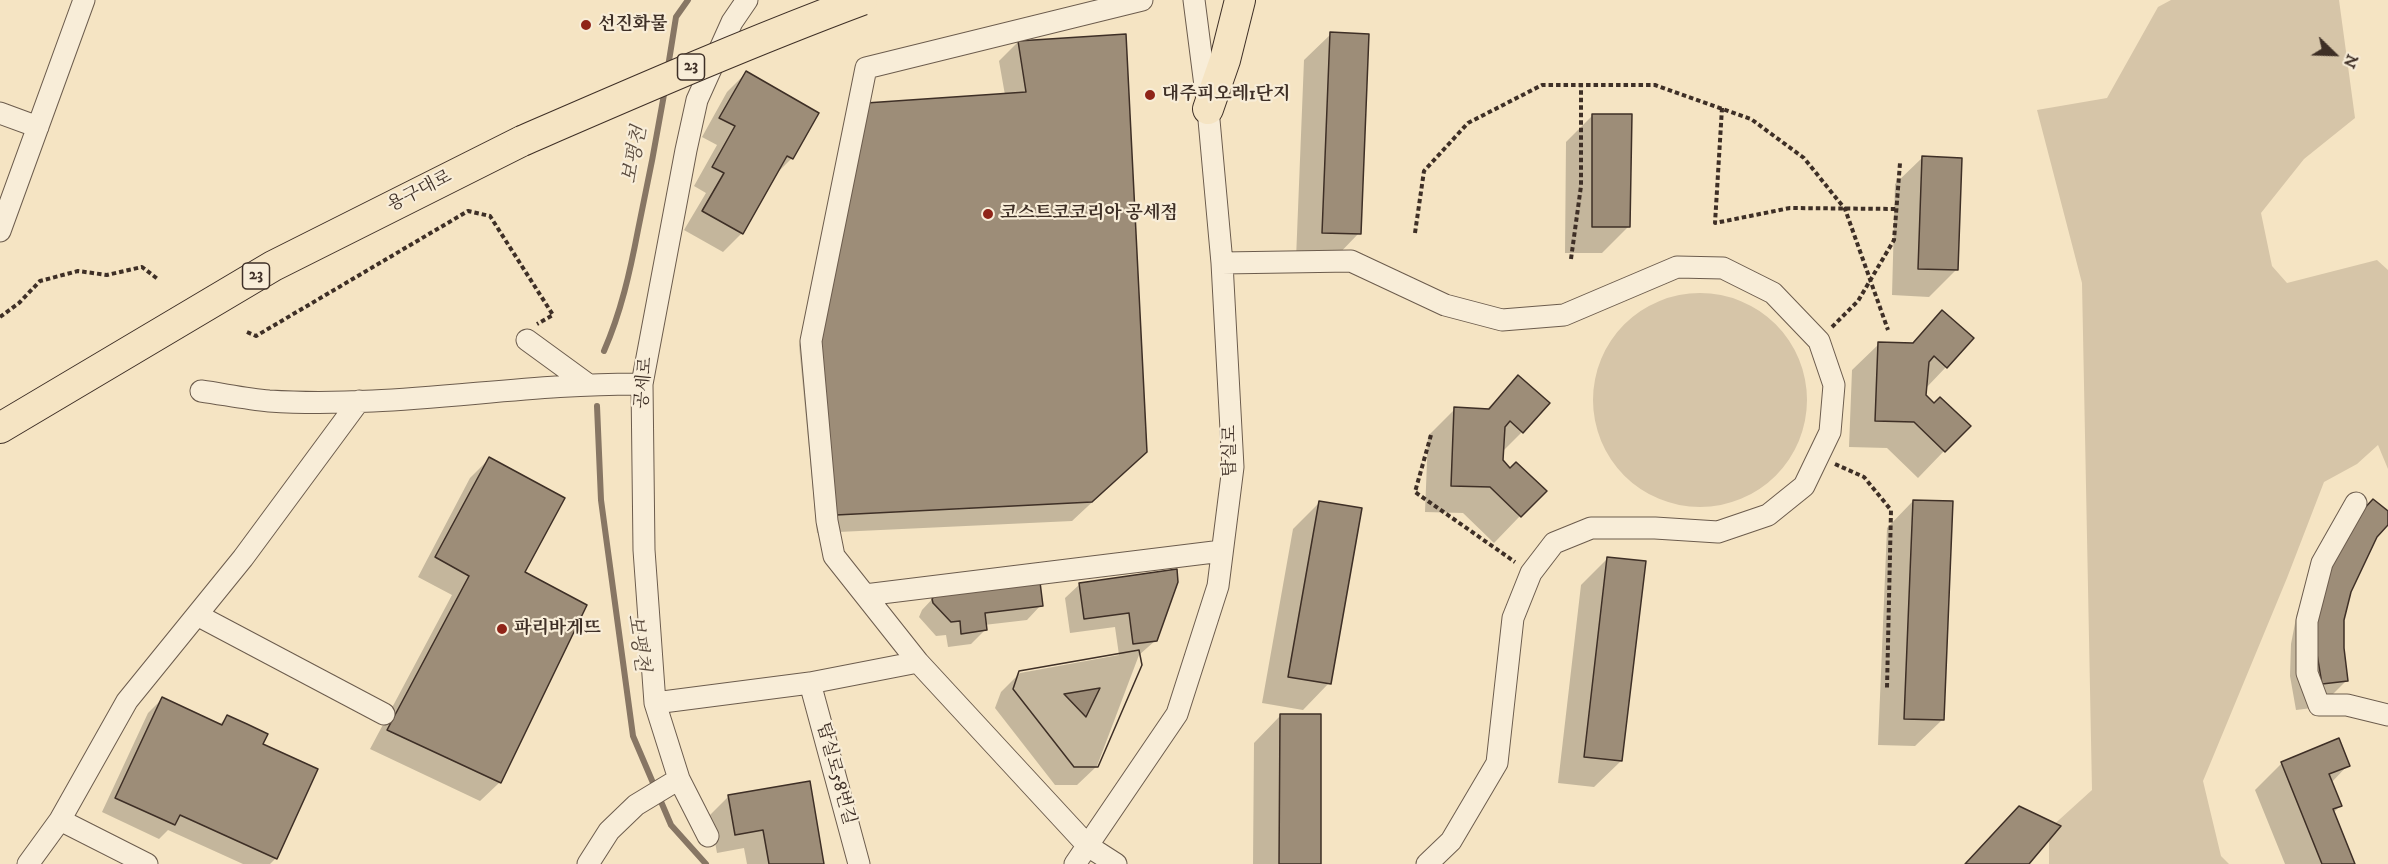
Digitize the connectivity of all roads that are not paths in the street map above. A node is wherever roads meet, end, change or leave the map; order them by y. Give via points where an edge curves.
1 (84, 0) edge
2 (747, 0) edge
3 (862, 0) edge
4 (1142, 0) edge
5 (1194, 0) edge
6 (1240, 0) edge
7 (1208, 109) junction
8 (0, 113) edge
9 (38, 127) junction
10 (0, 231) edge
11 (1222, 263) junction
12 (532, 336) road end
13 (586, 383) junction
14 (642, 384) junction
15 (201, 391) dead end
16 (359, 401) junction
17 (0, 428) edge
18 (2356, 503) dead end
19 (1222, 551) junction
20 (865, 595) junction
21 (197, 615) junction
22 (918, 662) junction
23 (810, 683) junction
24 (655, 703) junction
25 (384, 714) dead end
26 (2388, 714) edge
27 (679, 779) junction
28 (60, 819) junction
29 (708, 836) dead end
30 (1088, 846) junction
31 (28, 864) edge
32 (147, 864) edge
33 (588, 864) edge
34 (859, 864) edge
35 (1075, 864) edge
36 (1116, 864) edge
37 (1427, 864) edge

1 - 9 street
2 - 14 street, 공세로 via 732,22 697,100
3 - 17 highway, 용구대로 / 23, bridge via 727,52 522,141 273,266
4 - 20 street via 866,68 811,341 827,522 834,556
5 - 7 street, 탑실로
6 - 7 highway
7 - 11 street, 탑실로
8 - 9 street
9 - 10 street
11 - 19 street, 탑실로 via 1233,467
11 - 37 street via 1351,261 1445,305 1502,320 1564,315 1677,267 1723,268 1773,293 1819,341 1834,385 1830,432 1804,486 1768,515 1718,532 1591,528 1554,543 1531,573 1513,618 1497,763 1451,841
12 - 13 street
13 - 14 street
13 - 16 street
14 - 24 street, 공세로 via 644,550
15 - 16 street via 269,401
16 - 21 street
18 - 26 street via 2322,563 2307,621 2307,673 2319,705 2348,705
19 - 20 street
19 - 30 street, 탑실로 via 1218,585 1177,714
20 - 22 street
21 - 25 street
21 - 28 street via 128,702
22 - 23 street
22 - 30 street
23 - 24 street
23 - 34 street, 탑실로58번길
24 - 27 street, 공세로
27 - 29 street, 공세로
27 - 33 street via 636,805 609,831
28 - 31 street
28 - 32 street
30 - 35 street, 탑실로
30 - 36 street

